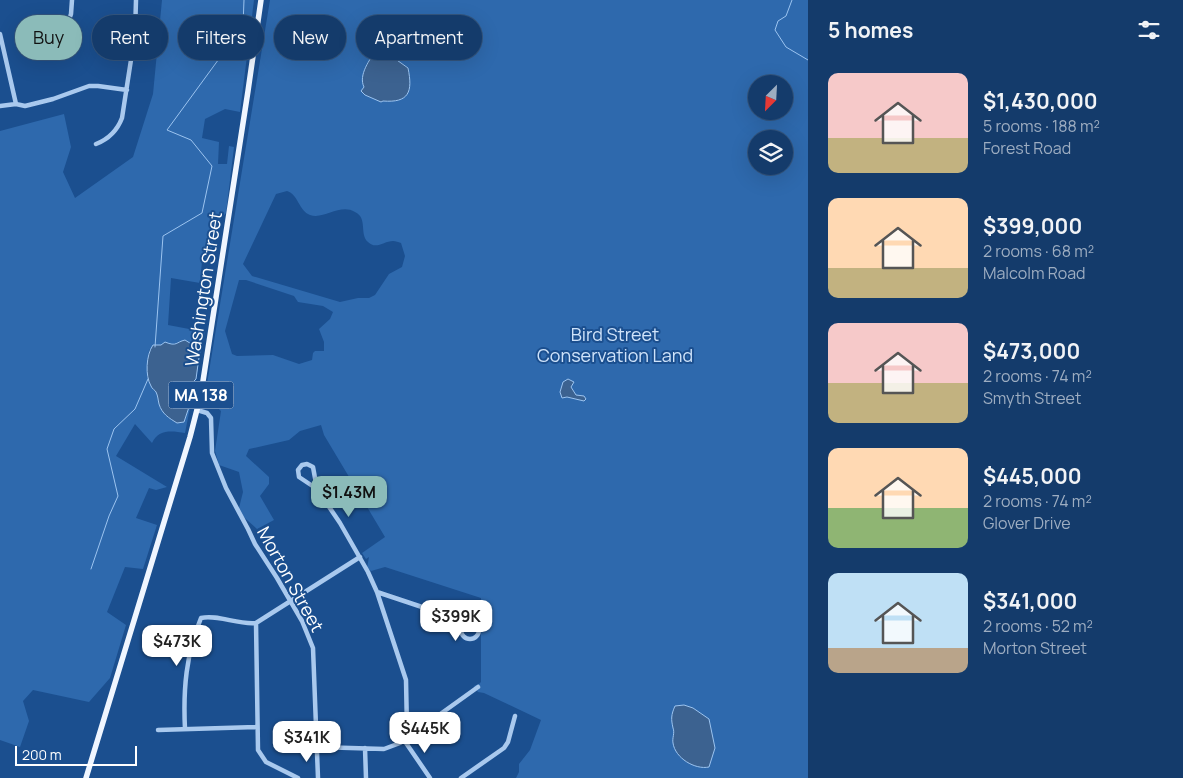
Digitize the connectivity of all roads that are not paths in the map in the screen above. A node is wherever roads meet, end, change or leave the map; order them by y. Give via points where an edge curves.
1 (72, 0) edge
2 (136, 0) edge
3 (261, 0) edge
4 (71, 15) edge
5 (0, 34) edge
6 (127, 90) junction
7 (16, 104) junction
8 (0, 106) edge
9 (96, 144) dead end
10 (197, 410) junction
11 (317, 489) junction
12 (360, 557) junction
13 (377, 592) junction
14 (290, 600) junction
15 (256, 622) junction
16 (464, 624) junction
17 (478, 687) dead end
18 (516, 716) dead end
19 (256, 726) junction
20 (185, 729) junction
21 (158, 730) dead end
22 (407, 738) junction
23 (317, 747) junction
24 (365, 748) junction
25 (86, 778) edge
26 (298, 778) edge
27 (318, 778) edge
28 (366, 778) edge
29 (430, 778) edge
30 (461, 778) edge

1 - 4 street
2 - 6 street
3 - 10 main road, Washington Street / MA 138 via 210,346
5 - 7 street
6 - 7 street via 89,86 53,99 24,106
6 - 9 street via 120,124 108,138
7 - 8 street
10 - 14 street, Morton Street via 211,418 212,453 226,488 254,544
10 - 25 main road, Washington Street / MA 138
11 - 11 street via 299,477 300,466 307,464 313,467
11 - 12 street
12 - 13 street
12 - 14 street
13 - 16 street via 455,618
13 - 22 street via 406,680
14 - 15 street
14 - 23 street, Morton Street via 313,648
15 - 19 street
15 - 20 street via 202,617 185,676
16 - 16 street via 464,636 472,639 477,636 477,624 469,621
17 - 22 street
18 - 30 street via 504,748
19 - 20 street
19 - 26 street via 256,745 262,758
20 - 21 street
22 - 24 street via 384,749
22 - 29 street
23 - 24 street
23 - 27 street, Morton Street
24 - 28 street

